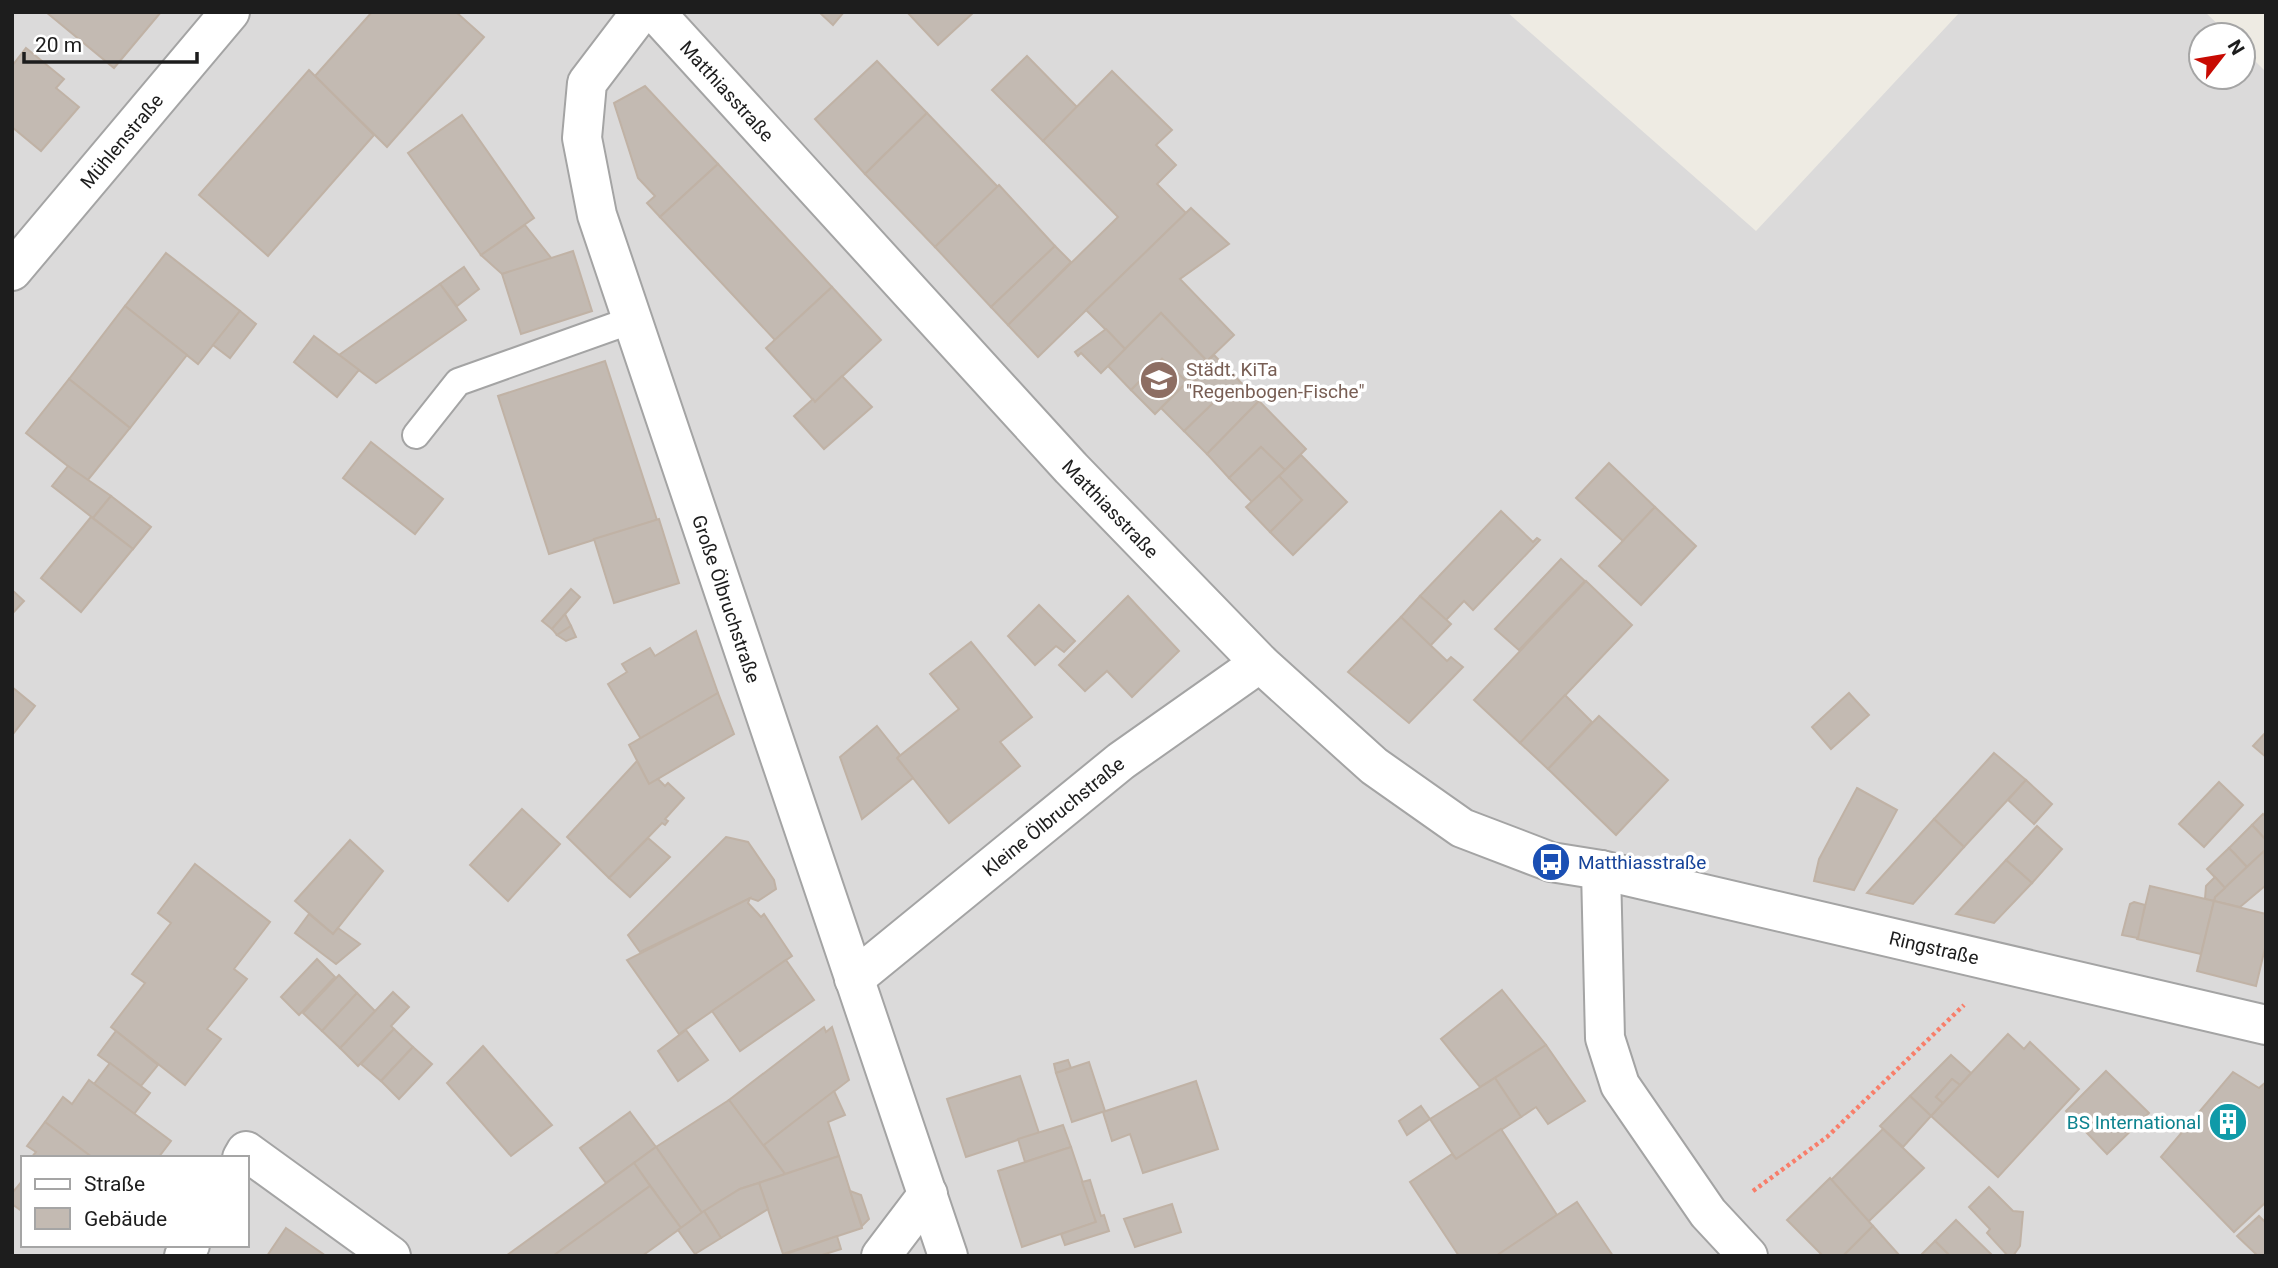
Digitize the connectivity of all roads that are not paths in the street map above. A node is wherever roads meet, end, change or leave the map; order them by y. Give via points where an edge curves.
1 (230, 12) edge
2 (641, 12) edge
3 (655, 12) edge
4 (12, 271) edge
5 (632, 320) junction
6 (416, 435) dead end
7 (1260, 663) junction
8 (1601, 870) junction
9 (854, 979) junction
10 (2266, 1025) edge
11 (243, 1156) edge
12 (928, 1194) junction
13 (391, 1256) edge
14 (881, 1256) edge
15 (948, 1256) edge
16 (1748, 1256) edge

1 - 4 street, Mühlenstraße
2 - 5 street, Große Ölbruchstraße via 587,83 582,138 597,215
3 - 7 street, Matthiasstraße via 1070,468
5 - 6 lane via 458,382
5 - 9 street, Große Ölbruchstraße
7 - 8 street, Matthiasstraße via 1374,766 1462,828 1551,862
7 - 9 street, Kleine Ölbruchstraße via 1121,761
8 - 10 street, Ringstraße
8 - 16 street via 1605,1038 1620,1085 1708,1213
9 - 12 street, Große Ölbruchstraße
11 - 13 street via 246,1151
12 - 14 street
12 - 15 street, Große Ölbruchstraße

